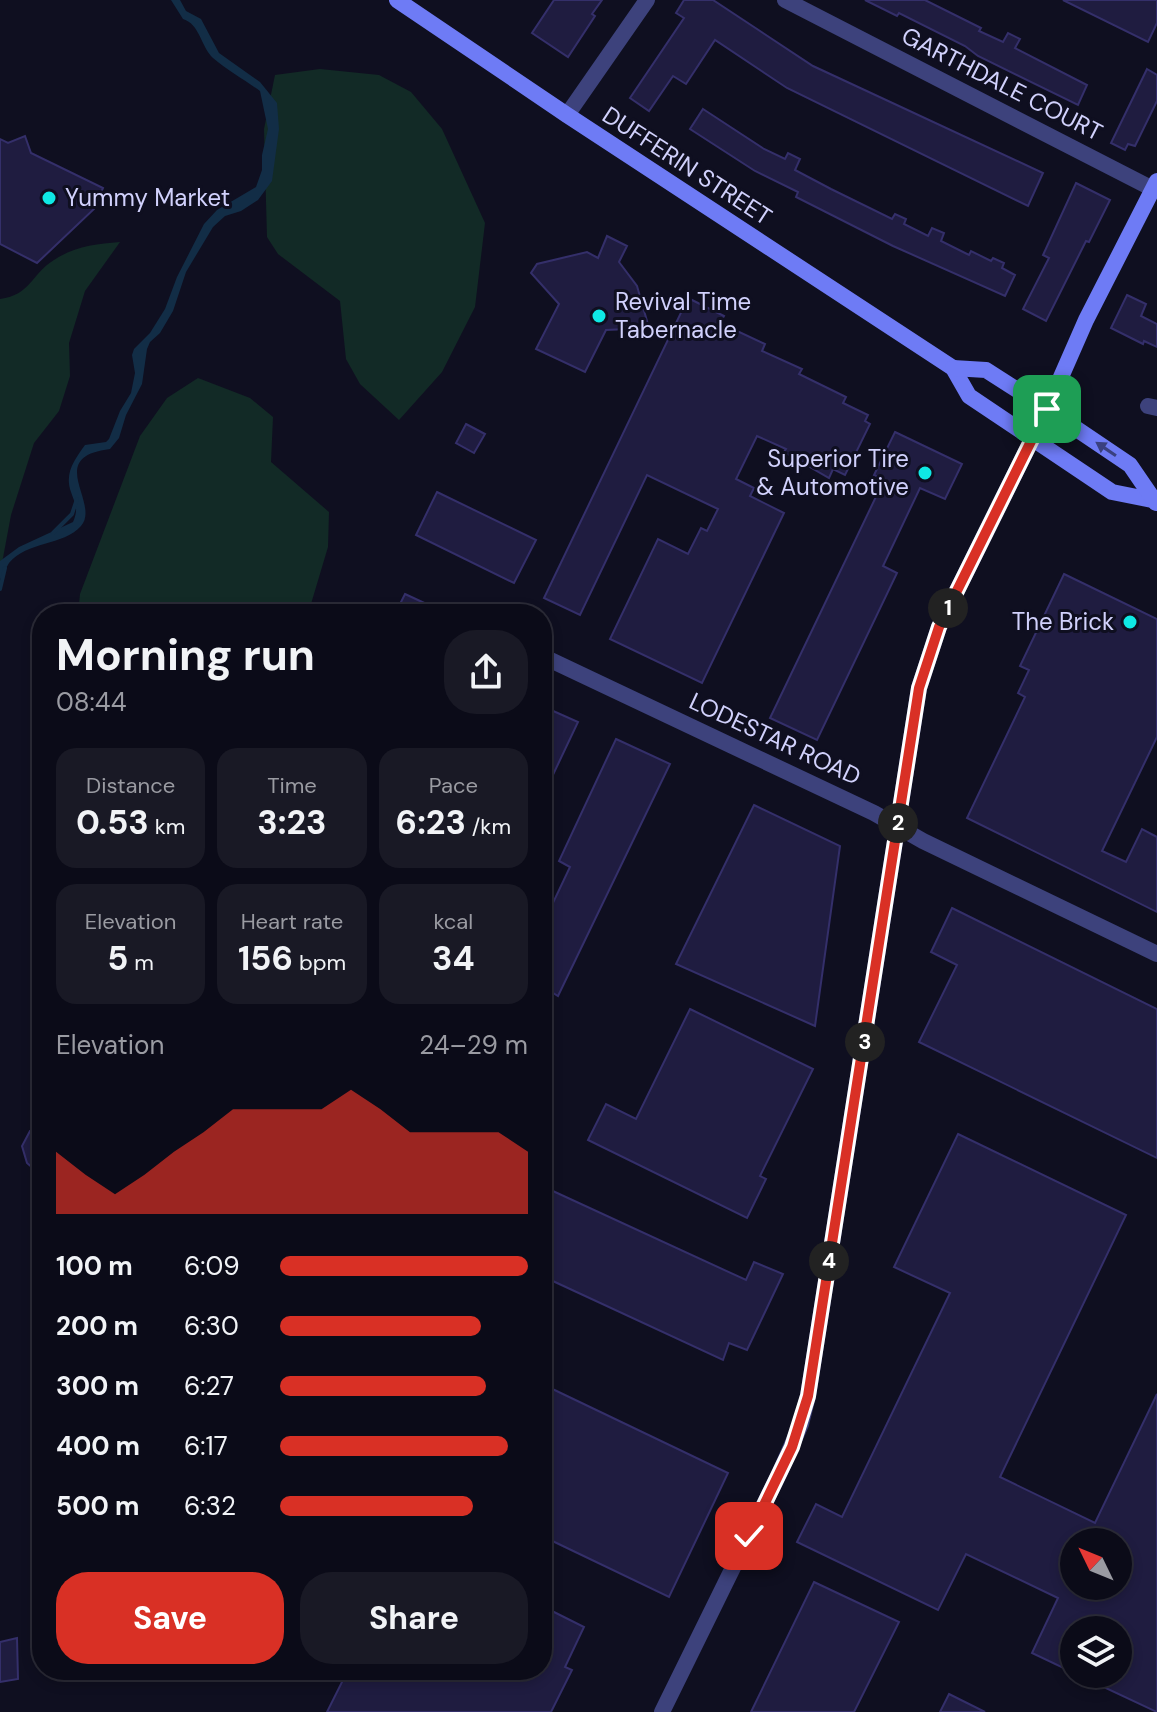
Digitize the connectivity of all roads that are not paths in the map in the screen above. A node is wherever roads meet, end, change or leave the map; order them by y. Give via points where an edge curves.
1 (397, 0) edge
2 (647, 0) edge
3 (785, 0) edge
4 (567, 115) junction
5 (1156, 186) edge
6 (953, 368) junction
7 (1047, 409) junction
8 (1031, 437) junction
9 (1154, 502) edge
10 (552, 661) edge
11 (898, 826) junction
12 (1157, 954) edge
13 (662, 1712) edge

1 - 4 main road, DUFFERIN STREET
2 - 4 street
3 - 5 street, GARTHDALE COURT
4 - 6 main road, DUFFERIN STREET
5 - 7 main road via 1086,320
6 - 7 main road, DUFFERIN STREET via 986,370
6 - 8 main road, DUFFERIN STREET via 969,396
7 - 8 street
9 -> 7 main road, DUFFERIN STREET via 1130,465
8 - 9 main road, DUFFERIN STREET via 1112,492
8 - 11 street via 929,652
10 - 11 street, LODESTAR ROAD
11 - 12 street, LODESTAR ROAD
11 - 13 street via 801,1424

